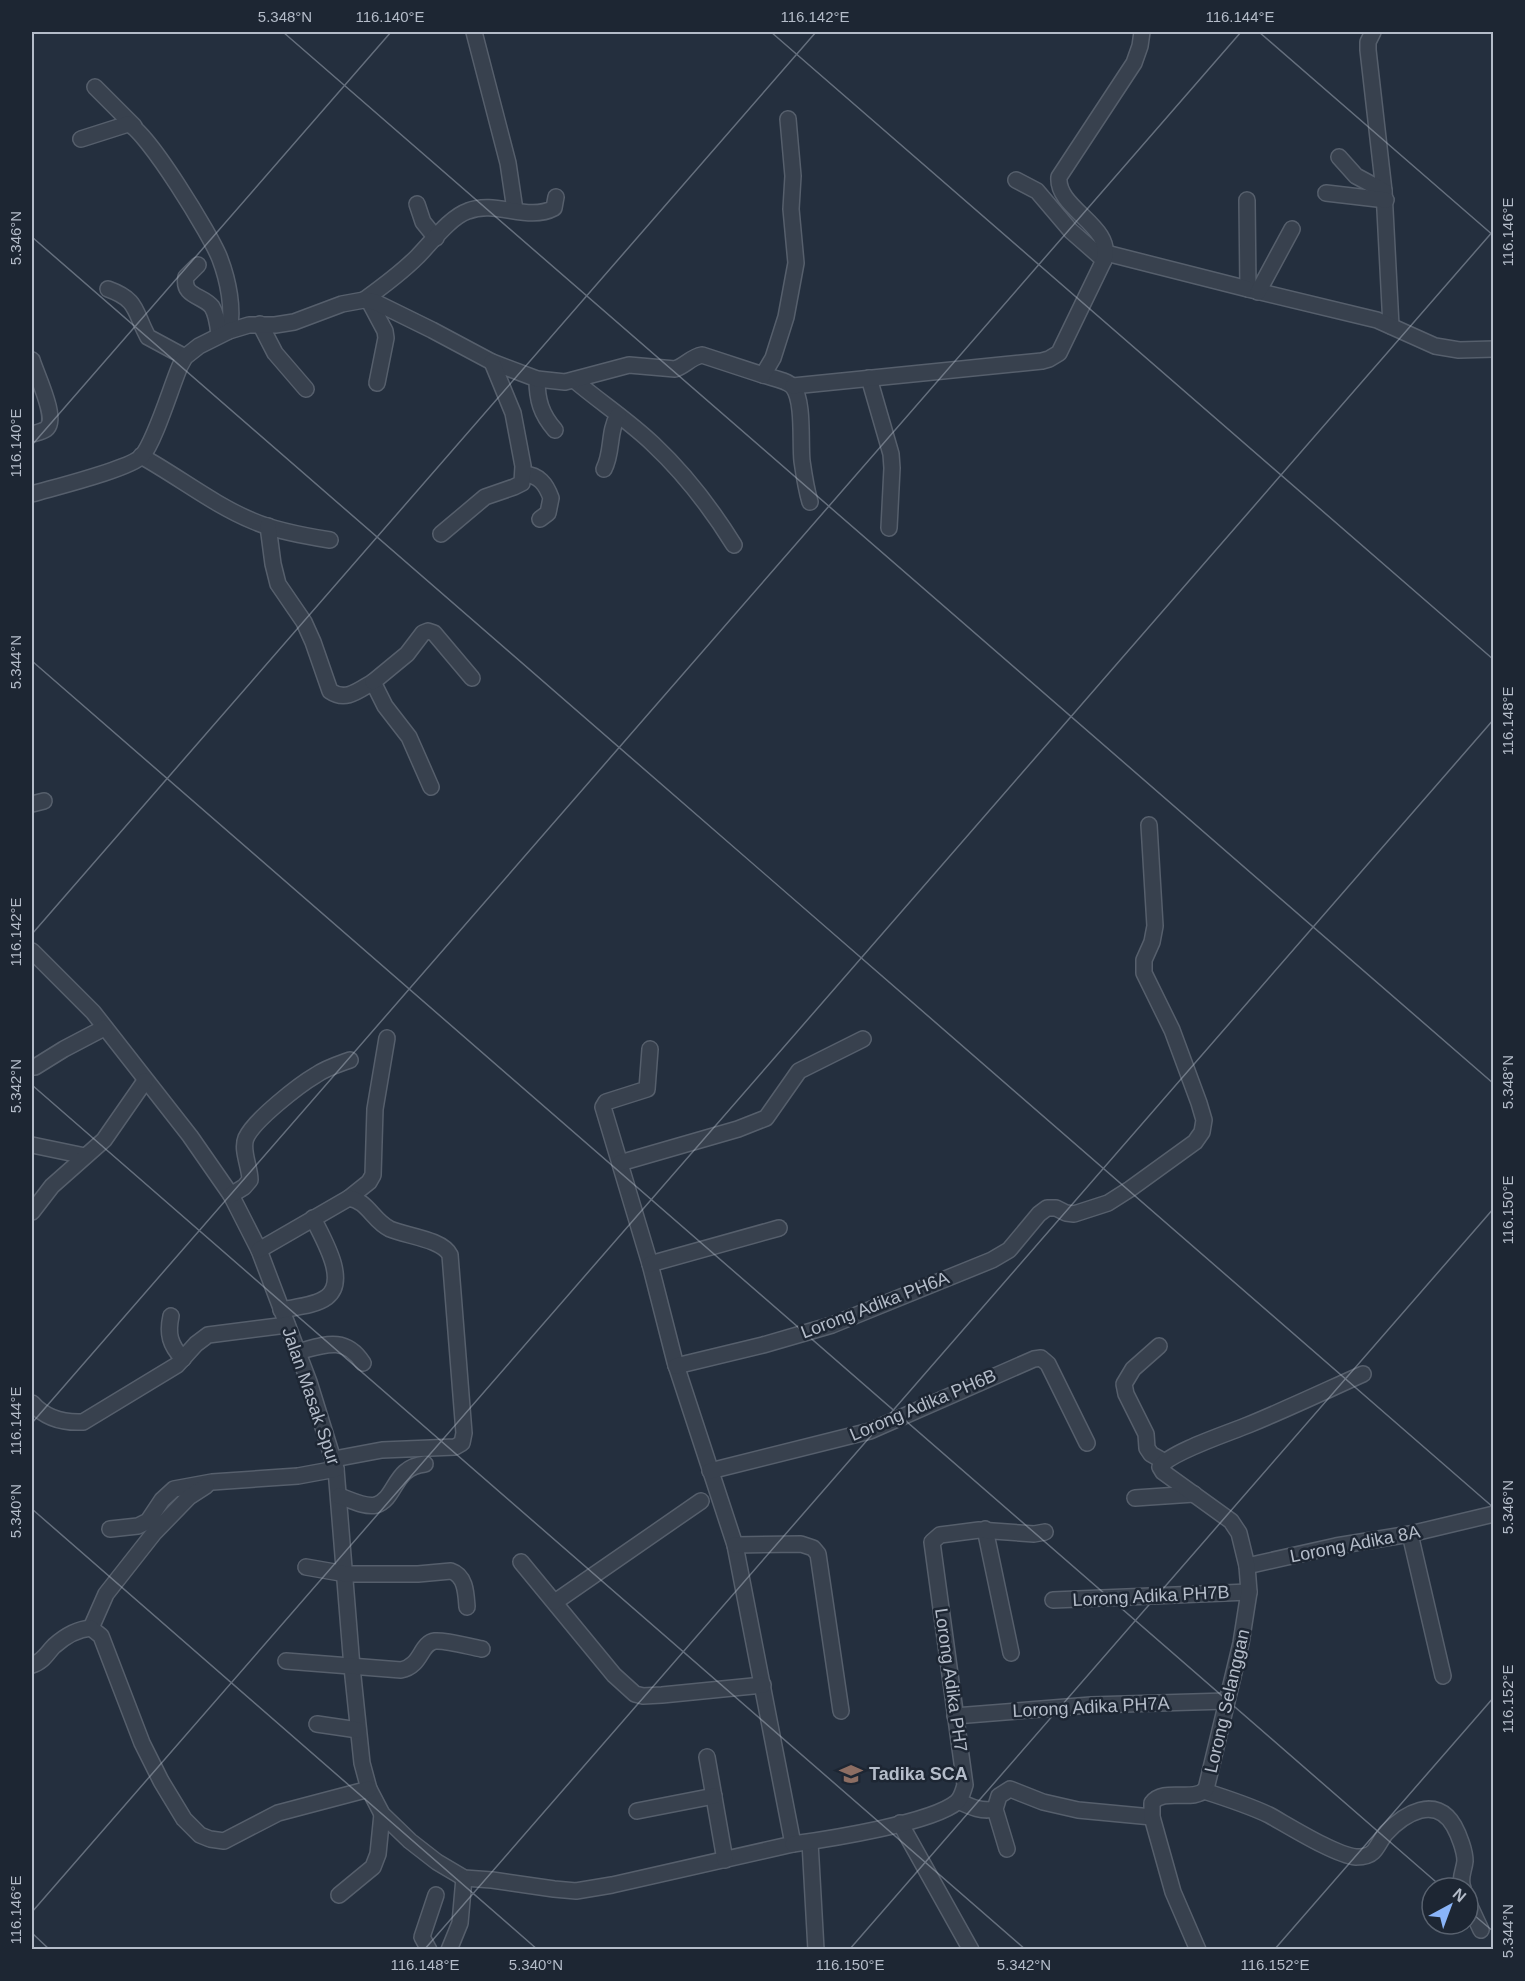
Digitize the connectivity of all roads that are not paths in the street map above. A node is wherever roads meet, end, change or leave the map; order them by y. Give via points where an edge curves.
1 (474, 32) edge
2 (1142, 32) edge
3 (1373, 32) edge
4 (95, 87) dead end
5 (788, 119) dead end
6 (134, 126) junction
7 (81, 140) dead end
8 (1339, 157) dead end
9 (1016, 180) dead end
10 (1326, 193) dead end
11 (1385, 196) junction
12 (556, 197) dead end
13 (1247, 200) dead end
14 (417, 204) dead end
15 (515, 210) junction
16 (1292, 230) dead end
17 (436, 238) junction
18 (1105, 256) junction
19 (198, 265) dead end
20 (108, 289) dead end
21 (1253, 290) junction
22 (366, 301) junction
23 (260, 324) junction
24 (1391, 326) junction
25 (224, 333) junction
26 (1494, 349) edge
27 (185, 357) junction
28 (32, 360) edge
29 (492, 362) junction
30 (763, 375) junction
31 (868, 378) junction
32 (537, 379) junction
33 (574, 380) junction
34 (377, 383) dead end
35 (793, 386) junction
36 (306, 389) dead end
37 (618, 415) junction
38 (555, 430) dead end
39 (32, 434) edge
40 (141, 456) junction
41 (604, 469) dead end
42 (524, 474) junction
43 (32, 494) edge
44 (810, 502) dead end
45 (540, 519) dead end
46 (268, 526) junction
47 (888, 528) dead end
48 (441, 534) dead end
49 (330, 540) dead end
50 (734, 545) dead end
51 (472, 678) dead end
52 (373, 682) junction
53 (431, 787) dead end
54 (1149, 825) dead end
55 (32, 951) edge
56 (104, 1028) junction
57 (387, 1038) dead end
58 (863, 1039) dead end
59 (650, 1049) dead end
60 (350, 1060) dead end
61 (35, 1067) dead end
62 (146, 1081) junction
63 (32, 1145) edge
64 (85, 1156) junction
65 (620, 1163) junction
66 (231, 1195) junction
67 (349, 1198) junction
68 (32, 1212) edge
69 (313, 1218) junction
70 (779, 1228) dead end
71 (259, 1250) junction
72 (650, 1264) junction
73 (281, 1310) junction
74 (171, 1316) dead end
75 (287, 1325) junction
76 (1159, 1346) dead end
77 (297, 1352) junction
78 (183, 1359) junction
79 (363, 1363) dead end
80 (676, 1366) junction
81 (1363, 1374) dead end
82 (32, 1403) edge
83 (1087, 1443) dead end
84 (1165, 1462) junction
85 (335, 1464) junction
86 (425, 1464) dead end
87 (710, 1471) junction
88 (212, 1482) junction
89 (1194, 1494) junction
90 (339, 1496) junction
91 (1135, 1498) dead end
92 (701, 1501) dead end
93 (1489, 1515) edge
94 (110, 1529) dead end
95 (985, 1529) junction
96 (1045, 1532) dead end
97 (1410, 1533) junction
98 (735, 1545) junction
99 (521, 1562) dead end
100 (1247, 1566) junction
101 (306, 1568) dead end
102 (346, 1574) junction
103 (1249, 1592) junction
104 (1053, 1600) dead end
105 (555, 1602) junction
106 (467, 1607) dead end
107 (91, 1628) junction
108 (482, 1649) dead end
109 (1011, 1653) dead end
110 (286, 1661) dead end
111 (32, 1665) edge
112 (352, 1667) junction
113 (1443, 1676) dead end
114 (763, 1685) junction
115 (1227, 1701) junction
116 (841, 1711) dead end
117 (955, 1716) junction
118 (317, 1724) dead end
119 (358, 1730) junction
120 (708, 1757) dead end
121 (369, 1789) junction
122 (1204, 1791) junction
123 (714, 1796) junction
124 (958, 1801) junction
125 (995, 1809) junction
126 (637, 1811) dead end
127 (382, 1814) junction
128 (1152, 1817) junction
129 (900, 1823) junction
130 (810, 1842) junction
131 (793, 1844) junction
132 (1007, 1850) dead end
133 (725, 1860) junction
134 (1461, 1876) edge
135 (464, 1878) junction
136 (436, 1894) dead end
137 (339, 1895) dead end
138 (1195, 1949) edge
139 (429, 1950) edge
140 (449, 1950) edge
141 (816, 1950) edge
142 (971, 1950) edge

1 - 15 street via 508,163
2 - 18 street via 1136,58 1059,177 1061,190 1102,238 1107,248
3 - 11 street via 1368,50
4 - 6 street
5 - 30 street via 796,263 786,317 773,358
6 - 7 street via 123,124
6 - 25 street via 165,165 219,255 231,314
8 - 11 street via 1356,176
9 - 18 street via 1037,191 1071,231
10 - 11 street
11 - 24 street
12 - 15 street via 555,206 548,211
13 - 21 street
14 - 17 street via 423,222
15 - 17 street via 468,210
16 - 21 street
17 - 22 street
18 - 21 street
18 - 31 street via 1062,349 1055,356 1042,361
19 - 25 street via 186,277 186,285 190,294 212,308
20 - 27 street via 118,292 138,311 148,337
21 - 24 street
22 - 23 street via 342,304 294,322
22 - 29 street
22 - 34 street via 386,338
23 - 25 street
23 - 36 street via 275,353
24 - 26 street via 1435,346
25 - 27 street
27 - 40 street
28 - 39 street via 51,415 46,429
29 - 32 street
29 - 42 street via 513,413
30 - 33 street via 702,355 675,369 628,365
30 - 35 street
31 - 35 street
31 - 47 street via 892,461
32 - 33 street
32 - 38 street via 540,408
33 - 37 street
35 - 44 street
37 - 41 street
37 - 50 street via 653,443 681,473 718,518
40 - 43 street via 122,466
40 - 46 street via 222,505
42 - 45 street via 542,481 551,498 548,513
42 - 48 street via 522,483 485,497
46 - 49 street
46 - 52 street via 278,584 314,642 330,691 348,696
51 - 52 street via 434,633 428,631
52 - 53 street via 381,701 409,737
54 - 80 street, Lorong Adika PH6A via 1155,926 1144,973 1184,1060 1204,1120 1195,1142 1108,1203 1074,1214 1047,1208 1002,1255 832,1325
55 - 56 street, Jalan Masak Spur
56 - 61 street
56 - 62 street, Jalan Masak Spur
57 - 67 street via 375,1109 372,1175
58 - 65 street via 798,1071 766,1118 738,1130
59 - 65 street via 647,1089 606,1102 603,1107
60 - 66 street via 317,1074 275,1106 253,1129 245,1148 250,1180
62 - 64 street via 107,1136
62 - 66 street, Jalan Masak Spur
63 - 64 street
64 - 68 street via 52,1186
65 - 72 street
66 - 71 street, Jalan Masak Spur
67 - 69 street
67 - 85 street via 364,1204 389,1229 443,1247 450,1255 463,1440 455,1447 382,1450
69 - 71 street
69 - 73 street via 331,1256 335,1288 316,1302
70 - 72 street
71 - 73 street, Jalan Masak Spur
72 - 80 street
73 - 75 street, Jalan Masak Spur
74 - 78 street via 168,1335
75 - 77 street, Jalan Masak Spur
75 - 78 street via 214,1333 202,1338
76 - 84 street via 1133,1369 1124,1384 1146,1434 1147,1448
77 - 79 street via 339,1343 357,1354
77 - 85 street, Jalan Masak Spur
78 - 82 street via 83,1422 54,1418
80 - 87 street
81 - 84 street
83 - 87 street, Lorong Adika PH6B via 1048,1364 1041,1358 870,1431
84 - 89 street, Lorong Selanggan via 1160,1467 1163,1472
85 - 88 street via 298,1476
85 - 90 street, Jalan Masak Spur
86 - 90 street via 412,1465 376,1505
87 - 98 street
88 - 94 street via 174,1489 148,1521
88 - 107 street via 189,1497 154,1533 106,1594
89 - 91 street
89 - 100 street, Lorong Selanggan via 1236,1526
90 - 102 street, Jalan Masak Spur
92 - 105 street
93 - 97 street, Lorong Adika 8A
95 - 96 street
95 - 109 street
95 - 117 street, Lorong Adika PH7 via 940,1535 931,1546
97 - 100 street, Lorong Adika 8A
97 - 113 street
98 - 114 street
98 - 116 street via 801,1544 818,1554
99 - 105 street
100 - 103 street, Lorong Selanggan
101 - 102 street
102 - 106 street via 456,1572 465,1590
102 - 112 street, Jalan Masak Spur
103 - 104 street, Lorong Adika PH7B
103 - 115 street, Lorong Selanggan
105 - 114 street via 614,1675 635,1694
107 - 111 street via 61,1640 44,1659
107 - 121 street via 100,1636 161,1781 184,1819 200,1835 224,1841 278,1813
108 - 112 street via 436,1641 428,1644 408,1669
110 - 112 street
112 - 119 street, Jalan Masak Spur
114 - 131 street
115 - 117 street, Lorong Adika PH7A via 1091,1705
115 - 122 street, Lorong Selanggan
117 - 124 street, Lorong Adika PH7 via 964,1785
118 - 119 street
119 - 121 street, Jalan Masak Spur
120 - 123 street
121 - 127 street, Jalan Masak Spur
122 - 128 street, Lorong Selanggan via 1159,1797 1152,1803
122 - 134 street via 1248,1805 1353,1857 1373,1852 1385,1834 1409,1814 1432,1810 1445,1815 1454,1826 1465,1859
123 - 126 street
123 - 133 street
124 - 125 street via 986,1811
124 - 129 street
125 - 128 street via 999,1796 1010,1790 1078,1810
125 - 132 street
127 - 135 street, Jalan Masak Spur via 410,1841
127 - 137 street via 378,1854 372,1867
128 - 138 street via 1173,1892
129 - 130 street
129 - 142 street
130 - 131 street
130 - 141 street
131 - 133 street
133 - 135 street via 576,1891
135 - 140 street via 460,1923
136 - 139 street via 422,1937

